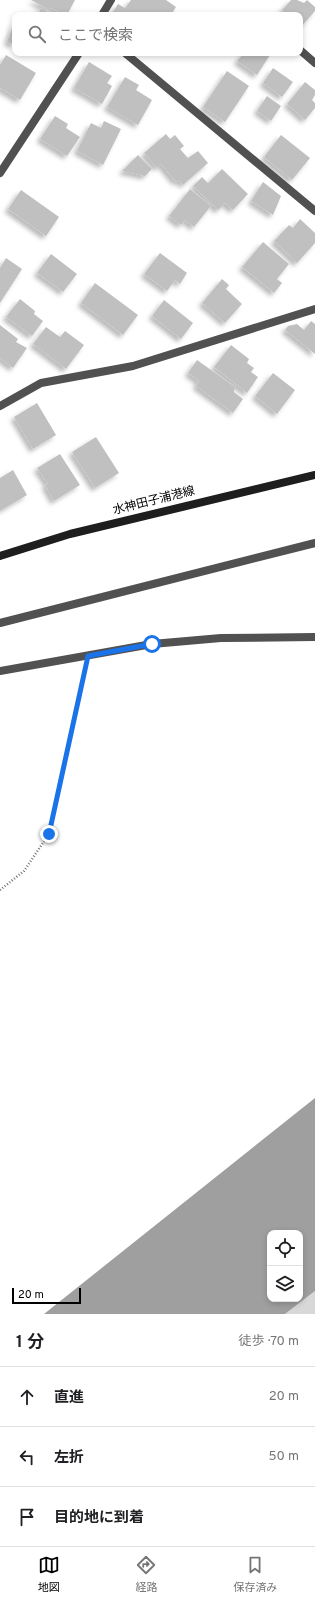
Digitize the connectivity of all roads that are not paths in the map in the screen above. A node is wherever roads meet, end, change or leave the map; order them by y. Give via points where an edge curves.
1 (111, 0) edge
2 (104, 12) edge
3 (303, 53) edge
4 (77, 56) edge
5 (129, 56) edge
6 (315, 63) edge
7 (0, 174) edge
8 (315, 211) edge
9 (315, 309) edge
10 (0, 406) edge
11 (315, 475) edge
12 (315, 543) edge
13 (0, 556) edge
14 (0, 623) edge
15 (315, 637) edge
16 (0, 671) edge

1 - 2 street
3 - 6 street
4 - 7 street
5 - 8 street
9 - 10 street via 133,366 41,383
11 - 13 main road, 水神田子浦港線 via 70,534
12 - 14 street
15 - 16 street via 221,638 152,644

